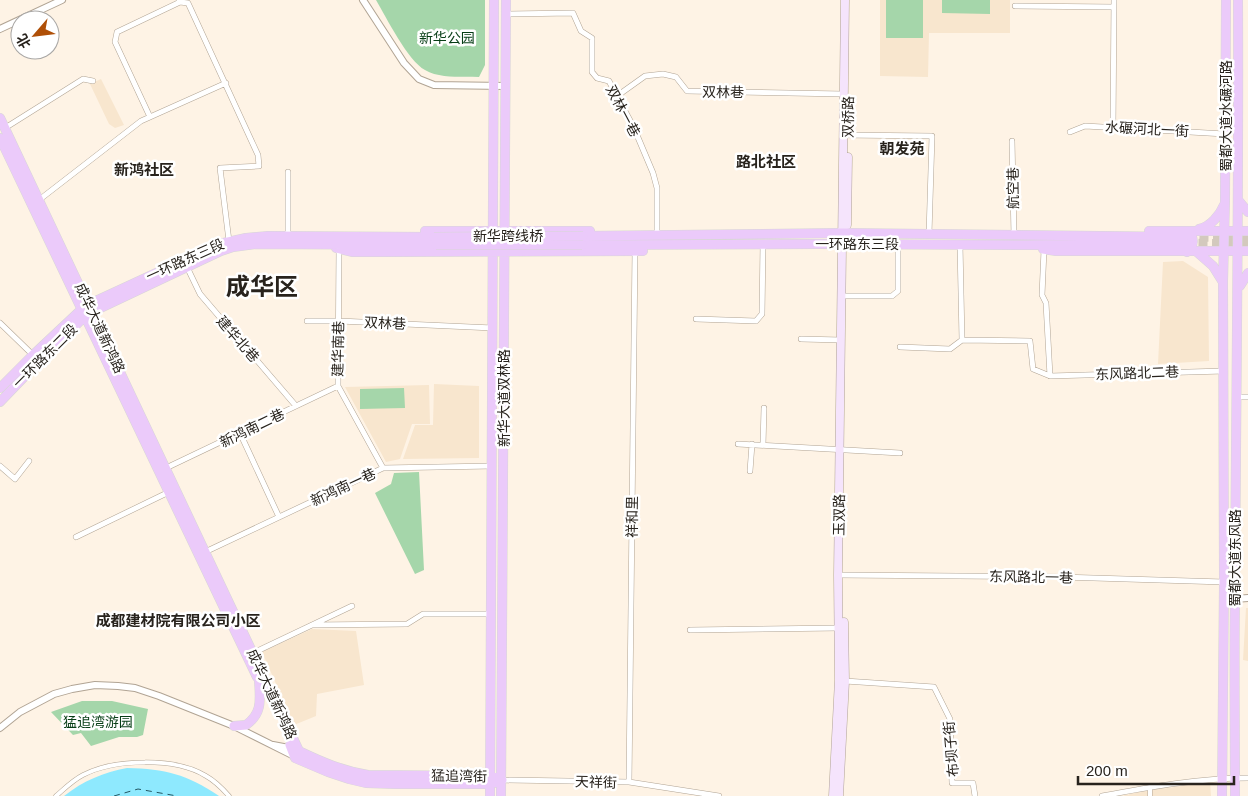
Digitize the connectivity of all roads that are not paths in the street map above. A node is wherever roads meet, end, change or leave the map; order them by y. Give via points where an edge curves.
1 (62, 0) edge
2 (363, 0) edge
3 (494, 0) edge
4 (506, 0) edge
5 (845, 0) edge
6 (850, 0) edge
7 (1114, 0) edge
8 (1226, 0) edge
9 (1238, 0) edge
10 (180, 1) edge
11 (1015, 6) dead end
12 (1114, 7) junction
13 (506, 14) junction
14 (0, 29) edge
15 (94, 80) dead end
16 (226, 83) junction
17 (494, 86) junction
18 (505, 86) junction
19 (843, 94) junction
20 (617, 96) junction
21 (0, 118) edge
22 (150, 118) junction
23 (5, 128) junction
24 (1113, 128) junction
25 (1070, 132) dead end
26 (1225, 134) junction
27 (845, 135) junction
28 (0, 138) edge
29 (1012, 141) dead end
30 (288, 172) dead end
31 (39, 200) junction
32 (1225, 200) junction
33 (1238, 200) junction
34 (1248, 212) edge
35 (493, 231) junction
36 (505, 231) junction
37 (657, 231) junction
38 (1225, 231) junction
39 (1238, 231) junction
40 (1248, 231) edge
41 (844, 233) junction
42 (929, 234) junction
43 (288, 237) junction
44 (1021, 239) junction
45 (690, 240) junction
46 (229, 241) junction
47 (317, 241) junction
48 (1189, 241) junction
49 (763, 244) junction
50 (844, 244) junction
51 (898, 244) junction
52 (960, 244) junction
53 (339, 249) junction
54 (1044, 250) junction
55 (635, 251) junction
56 (1248, 251) edge
57 (493, 252) junction
58 (1224, 252) junction
59 (1238, 252) junction
60 (505, 253) junction
61 (187, 266) junction
62 (1248, 273) edge
63 (1223, 282) junction
64 (846, 296) junction
65 (1238, 296) junction
66 (87, 310) junction
67 (696, 320) dead end
68 (307, 321) dead end
69 (339, 321) junction
70 (0, 323) edge
71 (493, 328) junction
72 (801, 339) dead end
73 (841, 340) junction
74 (962, 340) junction
75 (900, 347) dead end
76 (32, 355) junction
77 (1224, 371) junction
78 (1050, 376) junction
79 (338, 386) junction
80 (0, 388) edge
81 (1237, 397) junction
82 (1248, 397) edge
83 (0, 402) edge
84 (296, 406) junction
85 (764, 408) dead end
86 (240, 433) junction
87 (738, 444) dead end
88 (752, 444) junction
89 (763, 445) junction
90 (842, 450) junction
91 (900, 453) dead end
92 (29, 461) dead end
93 (0, 466) edge
94 (492, 466) junction
95 (166, 468) junction
96 (383, 468) junction
97 (750, 471) dead end
98 (170, 492) junction
99 (279, 517) junction
100 (76, 537) dead end
101 (205, 552) junction
102 (841, 575) junction
103 (1224, 582) junction
104 (1248, 598) edge
105 (1234, 599) junction
106 (352, 606) dead end
107 (492, 614) junction
108 (312, 625) junction
109 (839, 628) junction
110 (690, 630) dead end
111 (253, 653) junction
112 (259, 680) junction
113 (845, 680) junction
114 (1, 725) edge
115 (234, 726) junction
116 (273, 745) junction
117 (295, 752) junction
118 (1222, 778) junction
119 (1235, 778) junction
120 (1248, 778) edge
121 (491, 780) junction
122 (502, 780) junction
123 (630, 782) junction
124 (1150, 787) junction
125 (56, 796) edge
126 (229, 796) edge
127 (490, 796) edge
128 (501, 796) edge
129 (720, 796) edge
130 (833, 796) edge
131 (840, 796) edge
132 (975, 796) edge
133 (1102, 796) edge
134 (1150, 796) edge
135 (1222, 796) edge
136 (1234, 796) edge

1 - 14 street
2 - 17 street via 404,63 419,79 434,84
3 - 17 main road, 新华大道双林路
4 - 13 main road, 新华大道双林路
5 - 19 main road, 双桥路
6 - 27 main road, 双桥路
7 - 12 street
8 - 26 main road, 蜀都大道水碾河路
9 - 33 main road, 蜀都大道水碾河路
10 - 16 street via 188,3
10 - 22 street via 117,32 115,42
11 - 12 street
12 - 24 street
13 - 18 main road, 新华大道双林路
13 - 20 street, 双林一巷 via 574,13 581,31 592,38 592,72 597,78 610,81
15 - 23 street via 83,79
16 - 22 street
16 - 46 street via 258,155 259,166 220,168
17 - 18 street
17 - 35 main road, 新华大道双林路
18 - 36 main road, 新华大道双林路
19 - 20 street, 双林巷 via 687,91 676,77 663,74 646,76
19 - 27 main road, 双桥路
20 - 37 street, 双林一巷 via 653,173 657,188
21 - 23 main road, 成华大道新鸿路
22 - 31 street via 141,121
23 - 31 main road, 成华大道新鸿路
24 - 25 street, 水碾河北一街 via 1085,126
24 - 26 street, 水碾河北一街
26 - 32 main road, 蜀都大道水碾河路
27 - 41 main road, 双桥路
27 - 42 street via 932,136
28 - 66 main road, 成华大道新鸿路
29 - 44 street, 航空巷
30 - 43 street
31 - 66 main road, 成华大道新鸿路
32 - 38 main road, 蜀都大道水碾河路
32 - 48 main road via 1222,210 1212,222
33 - 34 main road
33 - 39 main road, 蜀都大道水碾河路
35 - 36 main road
35 - 47 main road via 359,232
35 - 57 main road, 新华大道双林路
36 - 37 main road
36 - 60 main road, 新华大道双林路
37 - 45 main road via 672,231
38 - 39 main road
38 - 48 main road
38 - 58 main road, 蜀都大道东风路
39 - 40 main road
39 - 59 main road, 蜀都大道东风路
41 - 42 main road, 一环路东三段
41 - 45 main road, 一环路东三段
41 - 50 main road, 玉双路
42 - 44 main road, 一环路东三段
43 - 46 main road, 一环路东三段
43 - 47 main road, 一环路东三段
44 - 48 main road
44 - 48 main road via 1063,231
44 - 52 main road, 一环路东三段
44 - 54 main road
45 - 47 main road, 新华跨线桥, bridge
45 - 49 main road, 一环路东三段
45 - 55 main road via 672,251
46 - 66 main road, 一环路东三段 via 202,251
47 - 53 main road
47 - 61 main road, 一环路东三段 via 247,245 221,251
48 - 54 main road
48 - 58 main road
48 - 63 main road via 1213,266
49 - 50 main road, 一环路东三段
49 - 67 street via 762,314 756,321
50 - 51 main road, 一环路东三段
50 - 64 main road, 玉双路
50 - 73 main road, 玉双路
51 - 52 main road, 一环路东三段
51 - 64 street via 898,291 892,296
52 - 74 street
53 - 57 main road via 362,252
53 - 69 street, 建华南巷
54 - 78 street via 1042,295 1046,303
55 - 60 main road
55 - 123 street, 祥和里
56 - 59 main road
57 - 60 main road
57 - 71 main road, 新华大道双林路
58 - 59 main road
58 - 63 main road, 蜀都大道东风路
59 - 65 main road, 蜀都大道东风路
60 - 122 main road, 新华大道双林路
61 - 66 main road, 一环路东三段
61 - 84 street, 建华北巷 via 200,294
62 - 65 main road
63 - 77 main road, 蜀都大道东风路
64 - 90 main road, 玉双路
65 - 81 main road, 蜀都大道东风路
66 - 76 main road, 一环路东二段
66 - 83 main road, 一环路东二段
66 - 95 main road, 成华大道新鸿路
66 - 98 main road, 成华大道新鸿路
68 - 69 street, 双林巷
69 - 71 street, 双林巷
69 - 79 street, 建华南巷
70 - 76 street
71 - 94 main road, 新华大道双林路
72 - 73 street
73 - 90 main road, 玉双路
74 - 75 street via 950,349
74 - 78 street via 1030,341 1033,370
76 - 80 main road, 一环路东二段
77 - 78 street, 东风路北二巷
77 - 103 main road, 蜀都大道东风路
79 - 84 street, 新鸿南二巷
79 - 96 street, 建华南巷
81 - 82 street
81 - 105 main road, 蜀都大道东风路
84 - 86 street, 新鸿南二巷
85 - 89 street
86 - 95 street, 新鸿南二巷
86 - 99 street
87 - 88 street
88 - 89 street
88 - 97 street
89 - 90 street
90 - 91 street
90 - 102 main road, 玉双路
92 - 93 street via 15,479
94 - 96 street, 新鸿南一巷
94 - 107 main road, 新华大道双林路
95 - 101 main road, 成华大道新鸿路
96 - 99 street, 新鸿南一巷
98 - 100 street
98 - 112 main road, 成华大道新鸿路
99 - 101 street, 新鸿南一巷
101 - 111 main road, 成华大道新鸿路
102 - 103 street, 东风路北一巷
102 - 109 main road, 玉双路
102 - 113 main road, 玉双路
103 - 118 main road, 蜀都大道东风路
104 - 105 street
105 - 119 main road, 蜀都大道东风路
106 - 108 street
107 - 108 street via 423,614 407,624
107 - 121 main road, 新华大道双林路
108 - 111 street
109 - 110 street
109 - 130 main road, 玉双路
111 - 117 main road, 成华大道新鸿路
112 - 115 main road via 258,712 246,725
112 - 117 main road, 成华大道新鸿路
113 - 131 main road, 玉双路
113 - 132 street, 布坝子街 via 934,687 950,719 952,783 974,782
114 - 115 street, 猛追湾街 via 54,694 96,685 135,688
115 - 116 street, 猛追湾街
116 - 117 street, 猛追湾街
116 - 117 street, 猛追湾街
117 - 121 main road, 猛追湾街 via 349,772 368,775
118 - 119 street
118 - 124 street
118 - 135 main road, 蜀都大道东风路
119 - 120 street
119 - 136 main road, 蜀都大道东风路
121 - 122 main road, 猛追湾街
121 - 127 main road, 新华大道双林路
122 - 123 street, 天祥街
122 - 128 main road, 新华大道双林路
123 - 129 street, 天祥街
124 - 133 street
124 - 134 street
125 - 126 street via 82,776 132,762 165,764 204,774

